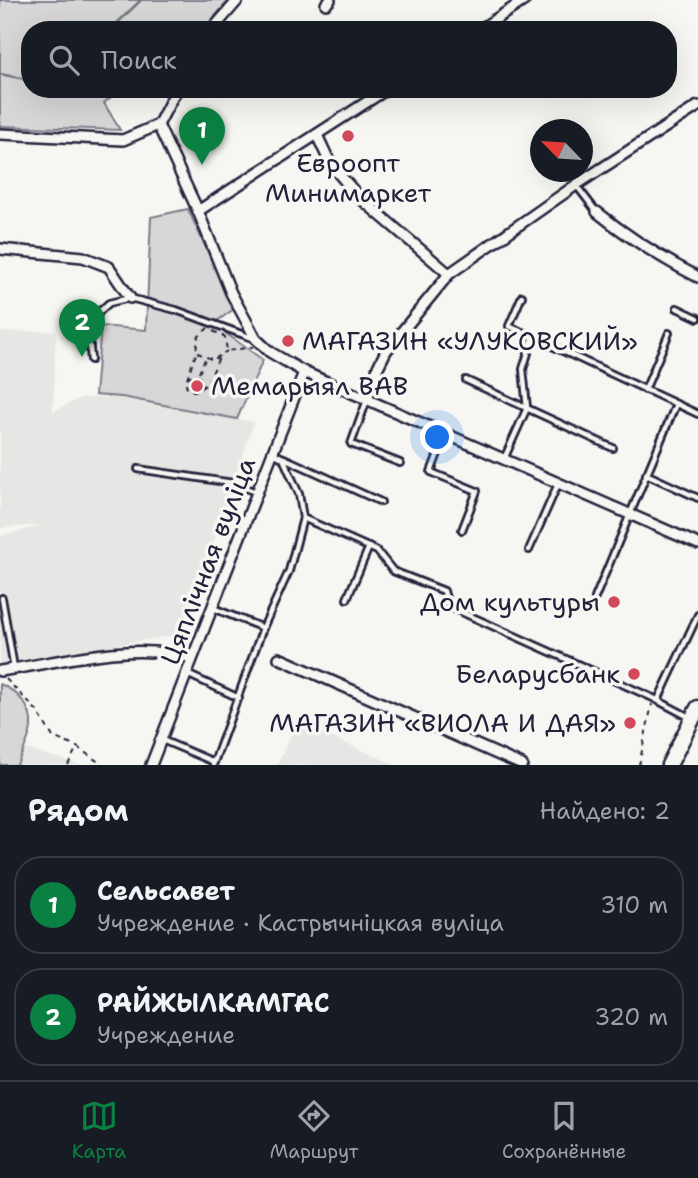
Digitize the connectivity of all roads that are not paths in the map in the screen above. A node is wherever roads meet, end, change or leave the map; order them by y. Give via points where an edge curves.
1 (238, 0) edge
2 (525, 0) edge
3 (220, 21) edge
4 (493, 21) edge
5 (172, 98) edge
6 (373, 98) edge
7 (698, 106) edge
8 (158, 125) junction
9 (0, 134) edge
10 (317, 135) junction
11 (576, 185) junction
12 (198, 211) junction
13 (597, 212) joint
14 (0, 249) edge
15 (449, 274) junction
16 (698, 277) edge
17 (523, 296) dead end
18 (130, 298) junction
19 (677, 308) dead end
20 (698, 318) edge
21 (669, 333) dead end
22 (533, 337) junction
23 (258, 343) junction
24 (90, 360) dead end
25 (304, 372) junction
26 (466, 380) dead end
27 (645, 390) junction
28 (367, 400) junction
29 (676, 404) junction
30 (527, 408) junction
31 (698, 414) edge
32 (446, 434) junction
33 (613, 448) dead end
34 (272, 452) junction
35 (283, 458) junction
36 (504, 459) junction
37 (400, 463) dead end
38 (138, 469) dead end
39 (646, 474) junction
40 (559, 483) junction
41 (257, 492) junction
42 (698, 498) edge
43 (381, 502) dead end
44 (631, 515) junction
45 (303, 518) junction
46 (462, 530) dead end
47 (698, 544) edge
48 (369, 547) junction
49 (529, 550) dead end
50 (2, 598) dead end
51 (595, 598) dead end
52 (346, 599) dead end
53 (212, 608) junction
54 (698, 615) edge
55 (263, 628) junction
56 (192, 658) junction
57 (279, 658) dead end
58 (14, 669) junction
59 (0, 673) edge
60 (186, 674) junction
61 (239, 698) junction
62 (656, 699) junction
63 (695, 714) edge
64 (161, 739) junction
65 (214, 763) edge
66 (151, 765) edge
67 (522, 765) edge
68 (669, 765) edge

1 - 3 street
2 - 4 street
5 - 8 street
6 - 10 street
7 - 11 street
8 - 9 street via 123,140
8 - 12 street
10 - 12 street
10 - 15 street via 331,165 360,198
11 - 13 lane
11 - 15 street
12 - 23 street via 231,293
13 - 16 street via 632,240
14 - 18 street via 83,257 109,267
15 - 28 street via 386,351
17 - 22 lane via 509,326
18 - 23 lane via 176,310
18 - 24 lane via 109,303 99,312 89,338
19 - 20 lane
21 - 27 lane
22 - 27 lane
22 - 30 lane via 523,369
23 - 25 street
25 - 28 street
25 - 34 street, Цяплічная вуліца
26 - 30 lane
27 - 29 lane
28 - 32 street
28 - 37 lane via 351,444
29 - 31 lane
29 - 39 lane
30 - 33 lane
30 - 36 lane
32 - 36 street
32 - 46 lane via 431,472 477,491
34 - 35 lane
34 - 41 street, Цяплічная вуліца
35 - 43 lane
35 - 45 lane via 299,494
36 - 40 street
38 - 41 lane via 233,483
39 - 42 lane
39 - 44 lane
40 - 44 street
40 - 49 lane
41 - 53 street, Цяплічная вуліца
44 - 47 street
44 - 51 lane
45 - 48 lane
45 - 55 lane via 289,571
48 - 52 lane
48 - 62 lane via 393,571 444,591 449,606
50 - 58 lane
53 - 55 lane
53 - 56 street, Цяплічная вуліца
54 - 62 lane
55 - 61 lane
56 - 58 street via 168,651 103,655
56 - 60 street, Цяплічная вуліца
57 - 67 street
58 - 59 street
60 - 61 lane
60 - 64 street, Цяплічная вуліца
61 - 65 lane
62 - 63 lane
63 - 68 main road
64 - 65 lane
64 - 66 street, Цяплічная вуліца

